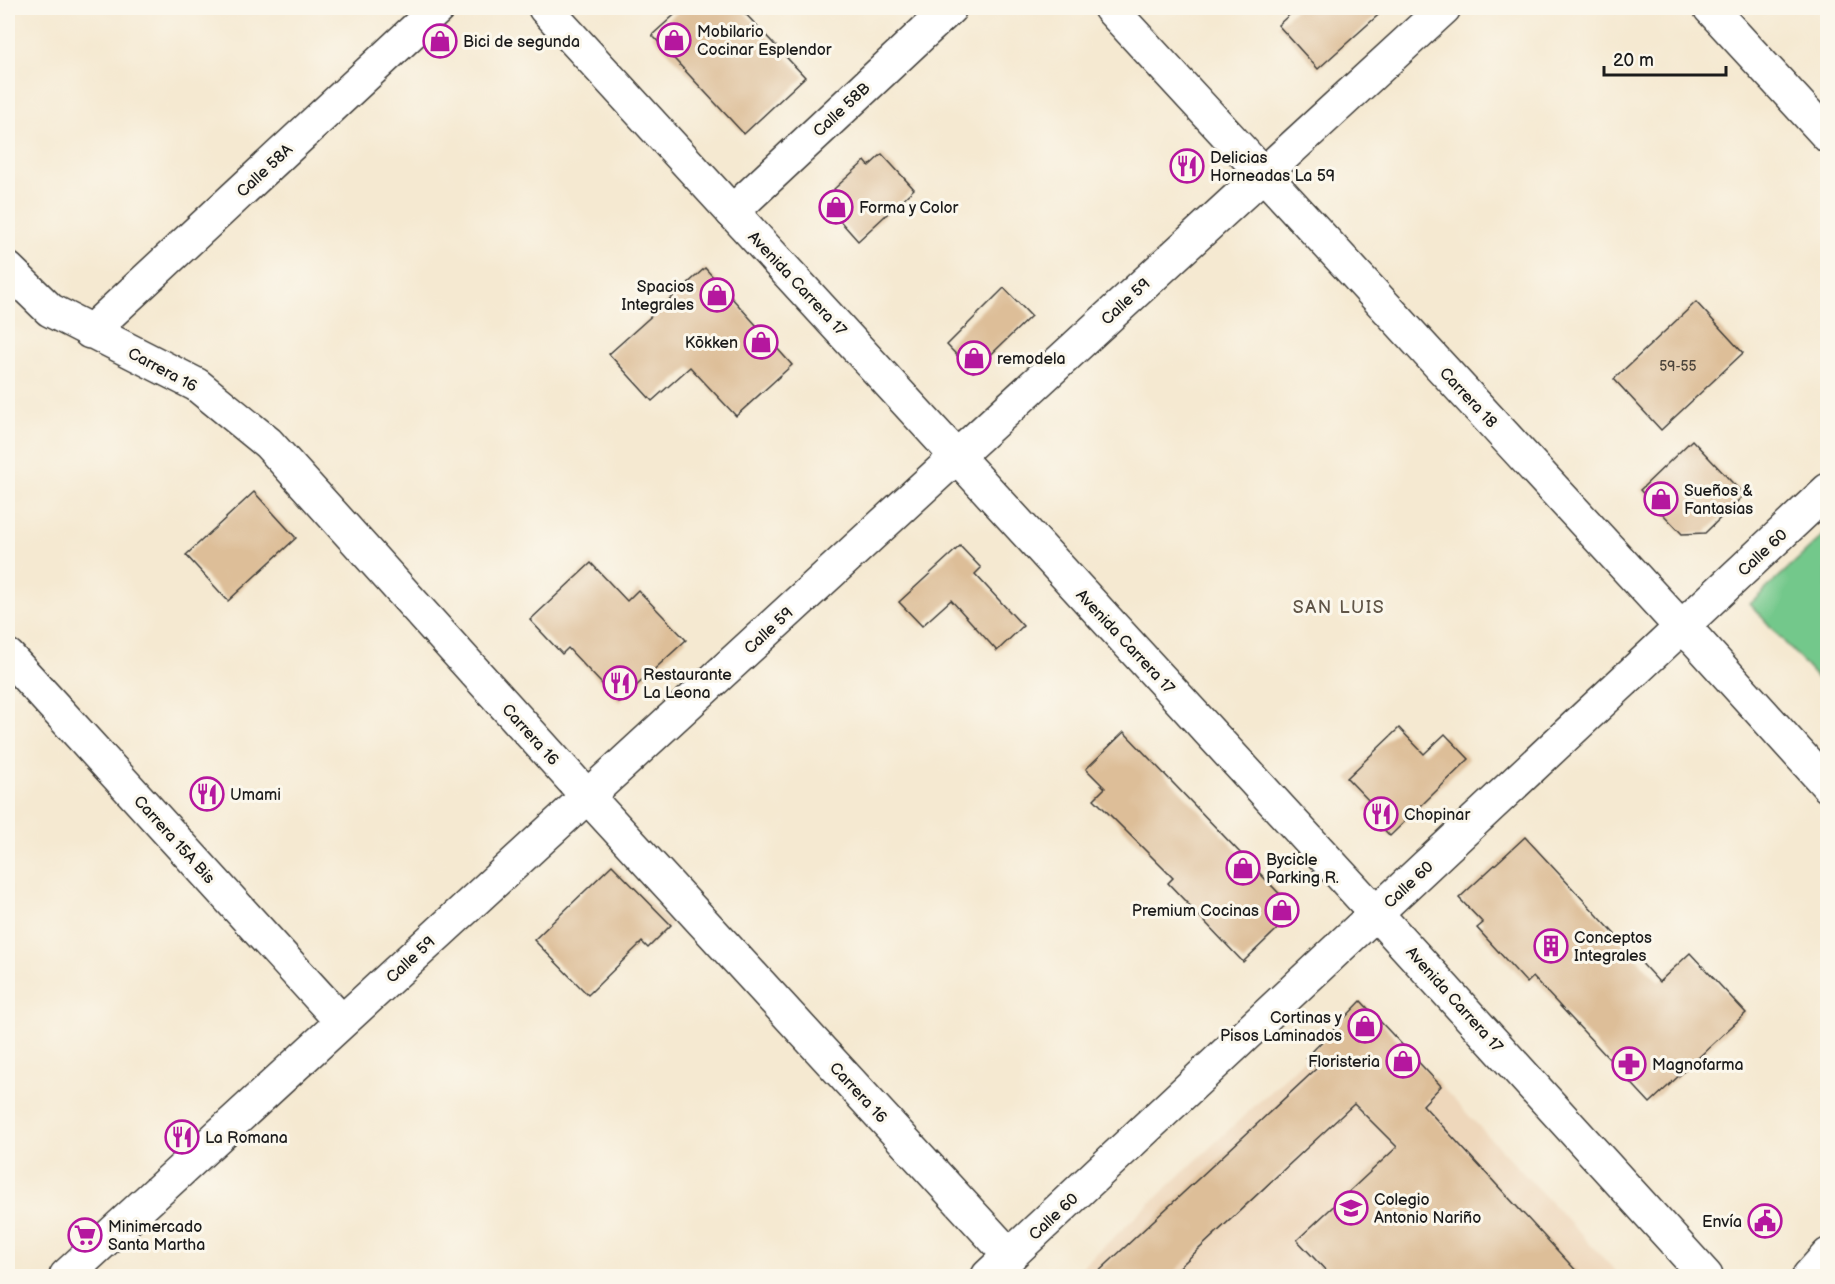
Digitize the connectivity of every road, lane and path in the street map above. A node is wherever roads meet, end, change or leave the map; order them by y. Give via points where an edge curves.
1 (438, 8) edge
2 (544, 8) edge
3 (950, 8) edge
4 (1110, 8) edge
5 (1444, 8) edge
6 (1710, 8) edge
7 (1827, 136) edge
8 (1264, 173) junction
9 (732, 212) junction
10 (8, 269) edge
11 (90, 332) junction
12 (957, 456) junction
13 (1827, 490) edge
14 (1681, 627) junction
15 (8, 656) edge
16 (1827, 786) edge
17 (587, 796) junction
18 (1376, 913) junction
19 (342, 1022) junction
20 (1827, 1255) edge
21 (999, 1266) edge
22 (66, 1276) edge
23 (1706, 1276) edge
24 (1809, 1276) edge

1 - 11 street, Calle 58A
2 - 9 street, Avenida Carrera 17
3 - 9 street, Calle 58B
4 - 8 street, Carrera 18
5 - 8 street, Calle 59
6 - 7 street
8 - 12 street, Calle 59
8 - 14 street, Carrera 18
9 - 12 street, Avenida Carrera 17
10 - 11 street, Carrera 16 via 50,310
11 - 17 street, Carrera 16 via 197,385 268,443
12 - 17 street, Calle 59
12 - 18 street, Avenida Carrera 17
13 - 14 street, Calle 60
14 - 16 street, Carrera 18
14 - 18 street, Calle 60
15 - 19 street, Carrera 15A Bis
17 - 19 street, Calle 59
17 - 21 street, Carrera 16
18 - 21 street, Calle 60
18 - 23 street, Avenida Carrera 17
19 - 22 street, Calle 59
20 - 24 street

